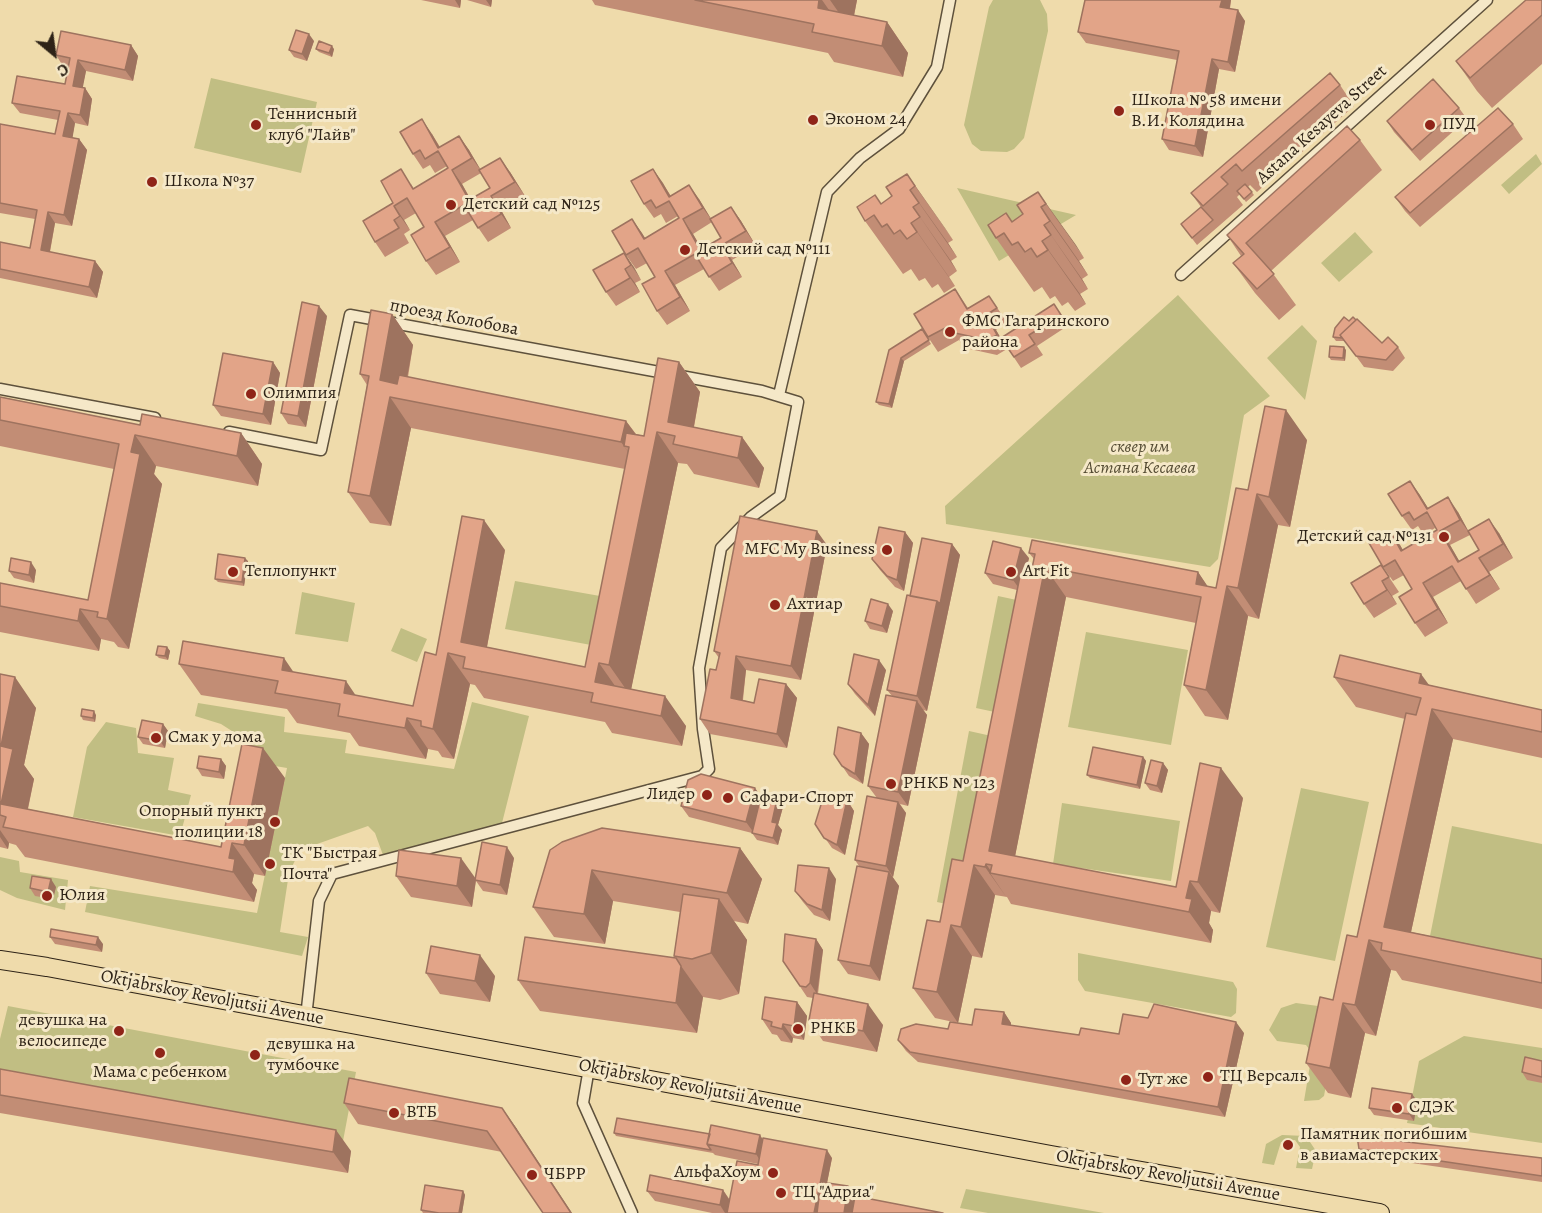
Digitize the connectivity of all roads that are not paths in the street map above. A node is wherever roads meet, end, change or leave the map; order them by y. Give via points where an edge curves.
1 (950, 0) edge
2 (1487, 0) edge
3 (1181, 276) dead end
4 (0, 389) edge
5 (779, 394) junction
6 (164, 420) edge
7 (222, 431) edge
8 (0, 960) edge
9 (306, 1017) junction
10 (589, 1068) junction
11 (632, 1213) edge
12 (1380, 1213) edge

1 - 5 street via 937,67 899,129 860,158 827,192
2 - 3 street, Astana Kesayeva Street
4 - 6 street
5 - 7 street, проезд Колобова via 350,315 321,450
5 - 9 street via 798,402 780,496 722,548 699,668 709,769 702,776 332,874 319,901
8 - 9 main road, Oktjabrskoy Revoljutsii Avenue
9 - 10 main road, Oktjabrskoy Revoljutsii Avenue
10 - 11 street via 583,1103
10 - 12 main road, Oktjabrskoy Revoljutsii Avenue

